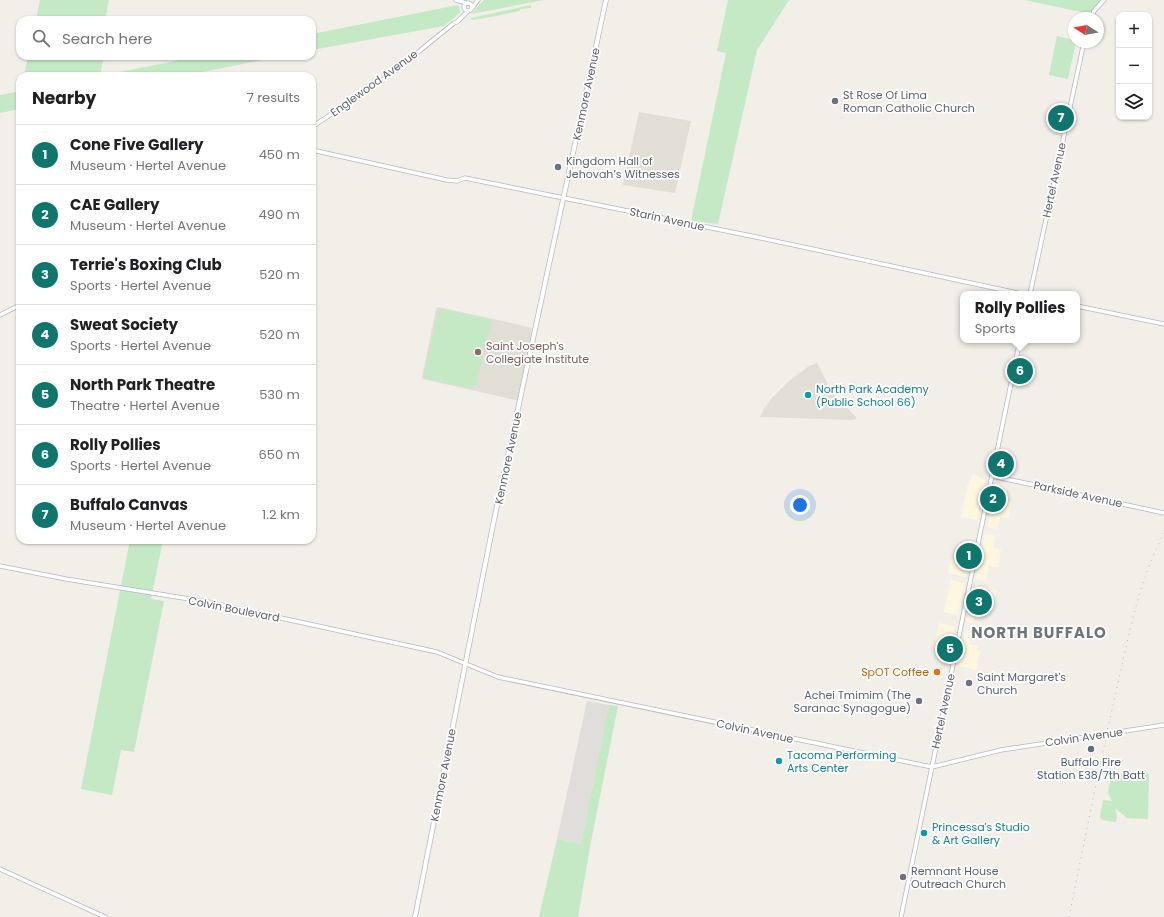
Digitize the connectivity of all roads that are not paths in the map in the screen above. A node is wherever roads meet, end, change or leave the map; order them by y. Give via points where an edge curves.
1 (457, 0) edge
2 (478, 0) edge
3 (606, 0) edge
4 (1104, 0) edge
5 (468, 3) junction
6 (472, 8) junction
7 (465, 9) junction
8 (1094, 12) edge
9 (1083, 48) edge
10 (316, 124) edge
11 (316, 151) edge
12 (563, 198) junction
13 (1008, 291) edge
14 (1031, 291) edge
15 (16, 307) edge
16 (1080, 307) edge
17 (0, 315) edge
18 (1164, 324) edge
19 (1019, 343) edge
20 (992, 476) junction
21 (1164, 513) edge
22 (0, 566) edge
23 (466, 665) junction
24 (1164, 725) edge
25 (932, 767) junction
26 (0, 869) edge
27 (105, 917) edge
28 (415, 917) edge
29 (901, 917) edge

1 - 5 street
1 - 7 street
2 - 5 street, Englewood Avenue
2 - 6 street, Englewood Avenue
3 - 12 main road, Kenmore Avenue
4 - 8 street
5 - 6 street
5 - 7 street, Englewood Avenue via 464,5
6 - 7 street, Englewood Avenue
7 - 10 street, Englewood Avenue via 457,22 391,74
9 - 14 street, Hertel Avenue
11 - 12 street, Starin Avenue via 447,180 457,181 465,178
12 - 13 street, Starin Avenue
12 - 23 main road, Kenmore Avenue via 495,515
15 - 17 street
16 - 18 street
19 - 20 street, Hertel Avenue
20 - 21 street, Parkside Avenue
20 - 25 street, Hertel Avenue
22 - 23 street, Colvin Boulevard via 208,602 437,652
23 - 25 street, Colvin Avenue via 498,677 534,685
23 - 28 main road, Kenmore Avenue
24 - 25 street, Colvin Avenue via 1006,749
25 - 29 street, Hertel Avenue
26 - 27 street

